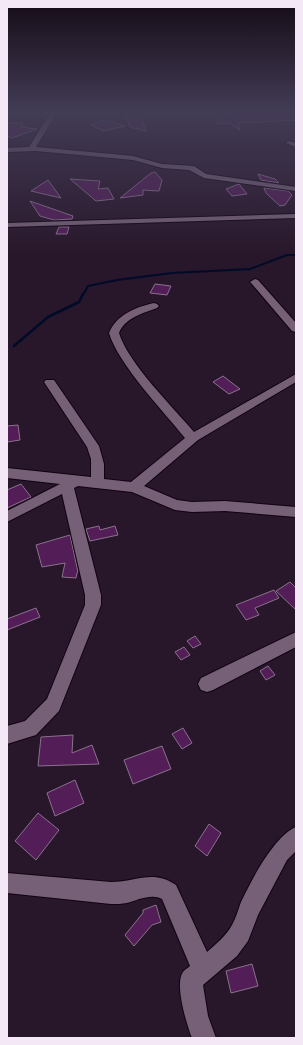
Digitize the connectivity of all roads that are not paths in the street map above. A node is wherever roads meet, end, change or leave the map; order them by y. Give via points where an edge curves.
1 (144, 161) edge
2 (296, 189) edge
3 (296, 216) edge
4 (7, 225) edge
5 (255, 282) dead end
6 (154, 306) dead end
7 (296, 329) edge
8 (296, 377) edge
9 (50, 382) dead end
10 (296, 388) edge
11 (276, 391) junction
12 (193, 439) junction
13 (7, 473) edge
14 (97, 482) junction
15 (73, 483) junction
16 (134, 487) junction
17 (296, 512) edge
18 (7, 517) edge
19 (296, 639) edge
20 (207, 684) dead end
21 (7, 736) edge
22 (296, 837) edge
23 (7, 883) edge
24 (203, 969) junction
25 (204, 1038) edge

1 - 2 street via 162,166 191,168 204,176
3 - 4 street
5 - 7 street
6 - 12 street via 126,319 114,334 116,342
8 - 11 street
9 - 14 street via 93,446 99,466
10 - 11 street
11 - 12 street
12 - 16 street
13 - 15 street
14 - 15 street
14 - 16 street
15 - 18 street
15 - 21 street via 93,605 53,705 30,729
16 - 17 street via 175,505
19 - 20 street
22 - 24 street via 280,853 249,909 240,933 229,948
23 - 24 street via 111,893 144,887 165,888
24 - 25 street via 191,983 196,1016

